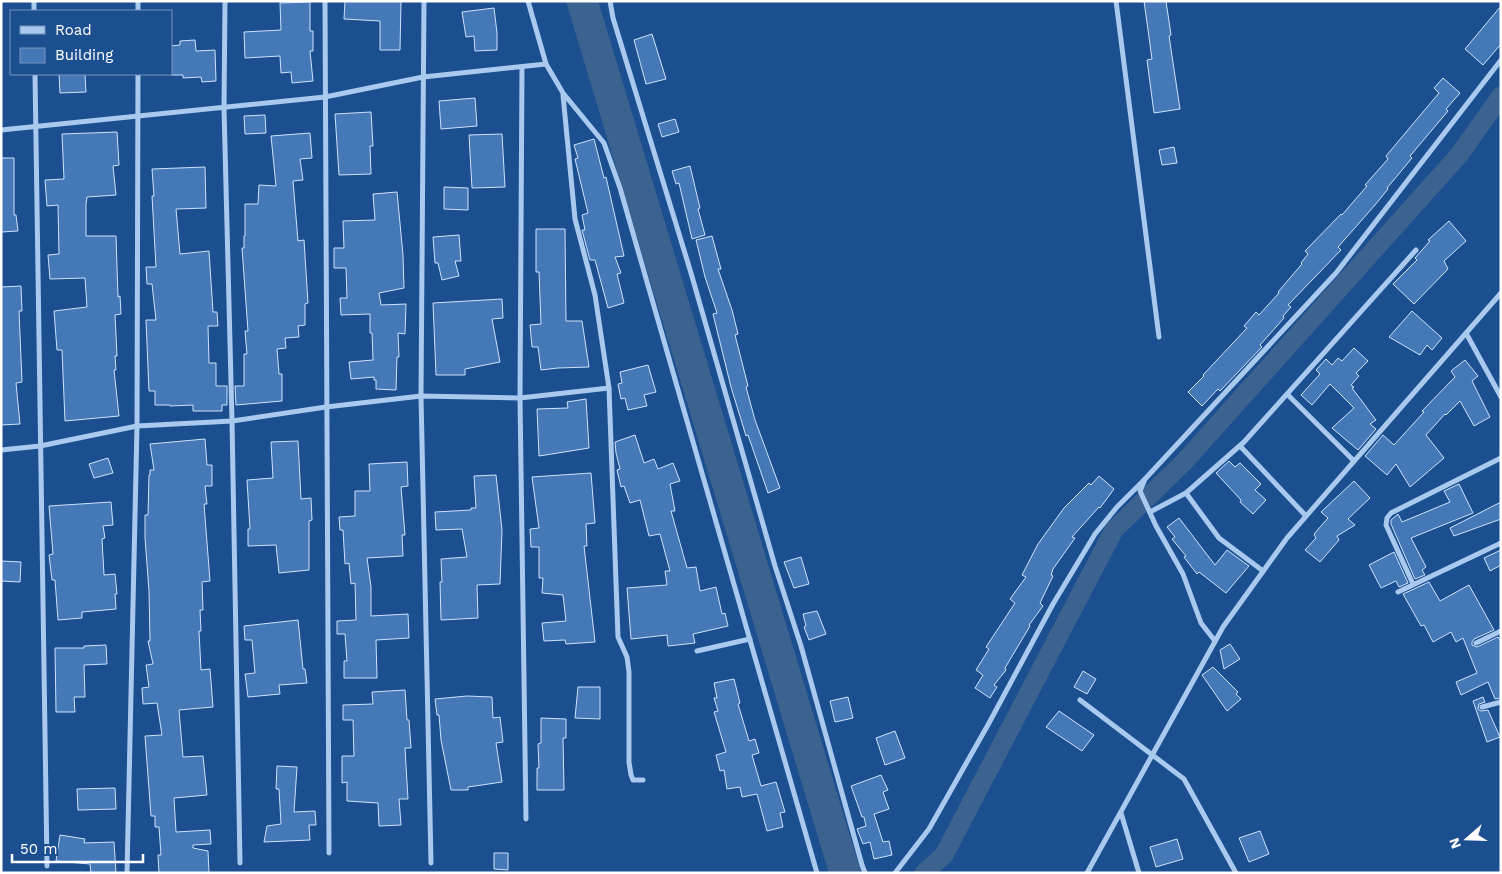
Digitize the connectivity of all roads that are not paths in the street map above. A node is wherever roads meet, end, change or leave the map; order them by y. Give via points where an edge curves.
1 (224, 1) edge
2 (325, 1) edge
3 (424, 1) edge
4 (528, 1) edge
5 (610, 1) edge
6 (1116, 1) edge
7 (1501, 60) edge
8 (546, 64) junction
9 (522, 67) junction
10 (35, 75) edge
11 (138, 75) edge
12 (423, 77) junction
13 (563, 94) junction
14 (325, 97) junction
15 (224, 108) junction
16 (138, 116) junction
17 (36, 127) junction
18 (1, 130) edge
19 (1416, 250) dead end
20 (1501, 293) edge
21 (1466, 334) junction
22 (1159, 337) dead end
23 (609, 388) junction
24 (1287, 394) junction
25 (421, 396) junction
26 (1501, 397) edge
27 (520, 398) junction
28 (326, 407) junction
29 (232, 420) junction
30 (137, 426) junction
31 (40, 446) junction
32 (1240, 446) junction
33 (1, 450) edge
34 (1501, 458) edge
35 (1354, 461) junction
36 (1145, 479) junction
37 (1186, 493) junction
38 (1150, 512) junction
39 (1306, 516) junction
40 (1501, 543) edge
41 (1263, 571) junction
42 (1413, 584) junction
43 (1398, 592) dead end
44 (1501, 631) edge
45 (750, 639) junction
46 (1215, 640) junction
47 (1476, 643) dead end
48 (697, 651) dead end
49 (1080, 700) dead end
50 (1501, 702) edge
51 (1482, 707) dead end
52 (1154, 754) junction
53 (643, 780) dead end
54 (1121, 813) junction
55 (526, 819) dead end
56 (328, 854) dead end
57 (240, 863) dead end
58 (430, 863) dead end
59 (47, 866) dead end
60 (127, 873) edge
61 (817, 873) edge
62 (865, 873) edge
63 (895, 873) edge
64 (1087, 873) edge
65 (1139, 873) edge
66 (1236, 873) edge

1 - 15 street
2 - 14 street
3 - 12 street
4 - 8 street
5 - 62 street
6 - 22 street
7 - 36 street via 1336,273
8 - 9 street
8 - 13 street
9 - 12 street
9 - 27 street
10 - 17 street
11 - 16 street
12 - 14 street
12 - 25 street
13 - 23 street via 575,219 595,295
13 - 45 street via 604,143 620,188
14 - 15 street
14 - 28 street
15 - 16 street
15 - 29 street
16 - 17 street
16 - 30 street
17 - 18 street
17 - 31 street
19 - 24 street
20 - 21 street
21 - 26 street
21 - 35 street
23 - 27 street
23 - 53 street via 618,637 627,657 629,672 631,775 633,780
24 - 32 street
24 - 35 street
25 - 27 street
25 - 28 street
25 - 58 street
27 - 55 street
28 - 29 street
28 - 56 street
29 - 30 street
29 - 57 street
30 - 31 street
30 - 60 street
31 - 33 street
31 - 59 street
32 - 37 street
32 - 39 street
34 - 42 street via 1391,513 1387,518 1386,525
35 - 39 street
36 - 38 street via 1140,491
36 - 63 street via 1095,534 928,829
37 - 38 street
37 - 41 street via 1219,538
38 - 46 street via 1183,574 1201,623
39 - 41 street
40 - 42 street
41 - 46 street
42 - 43 street
44 - 47 street
45 - 48 street
45 - 61 street
46 - 52 street
49 - 52 street
50 - 51 street
52 - 54 street
52 - 66 street via 1184,779
54 - 64 street
54 - 65 street

